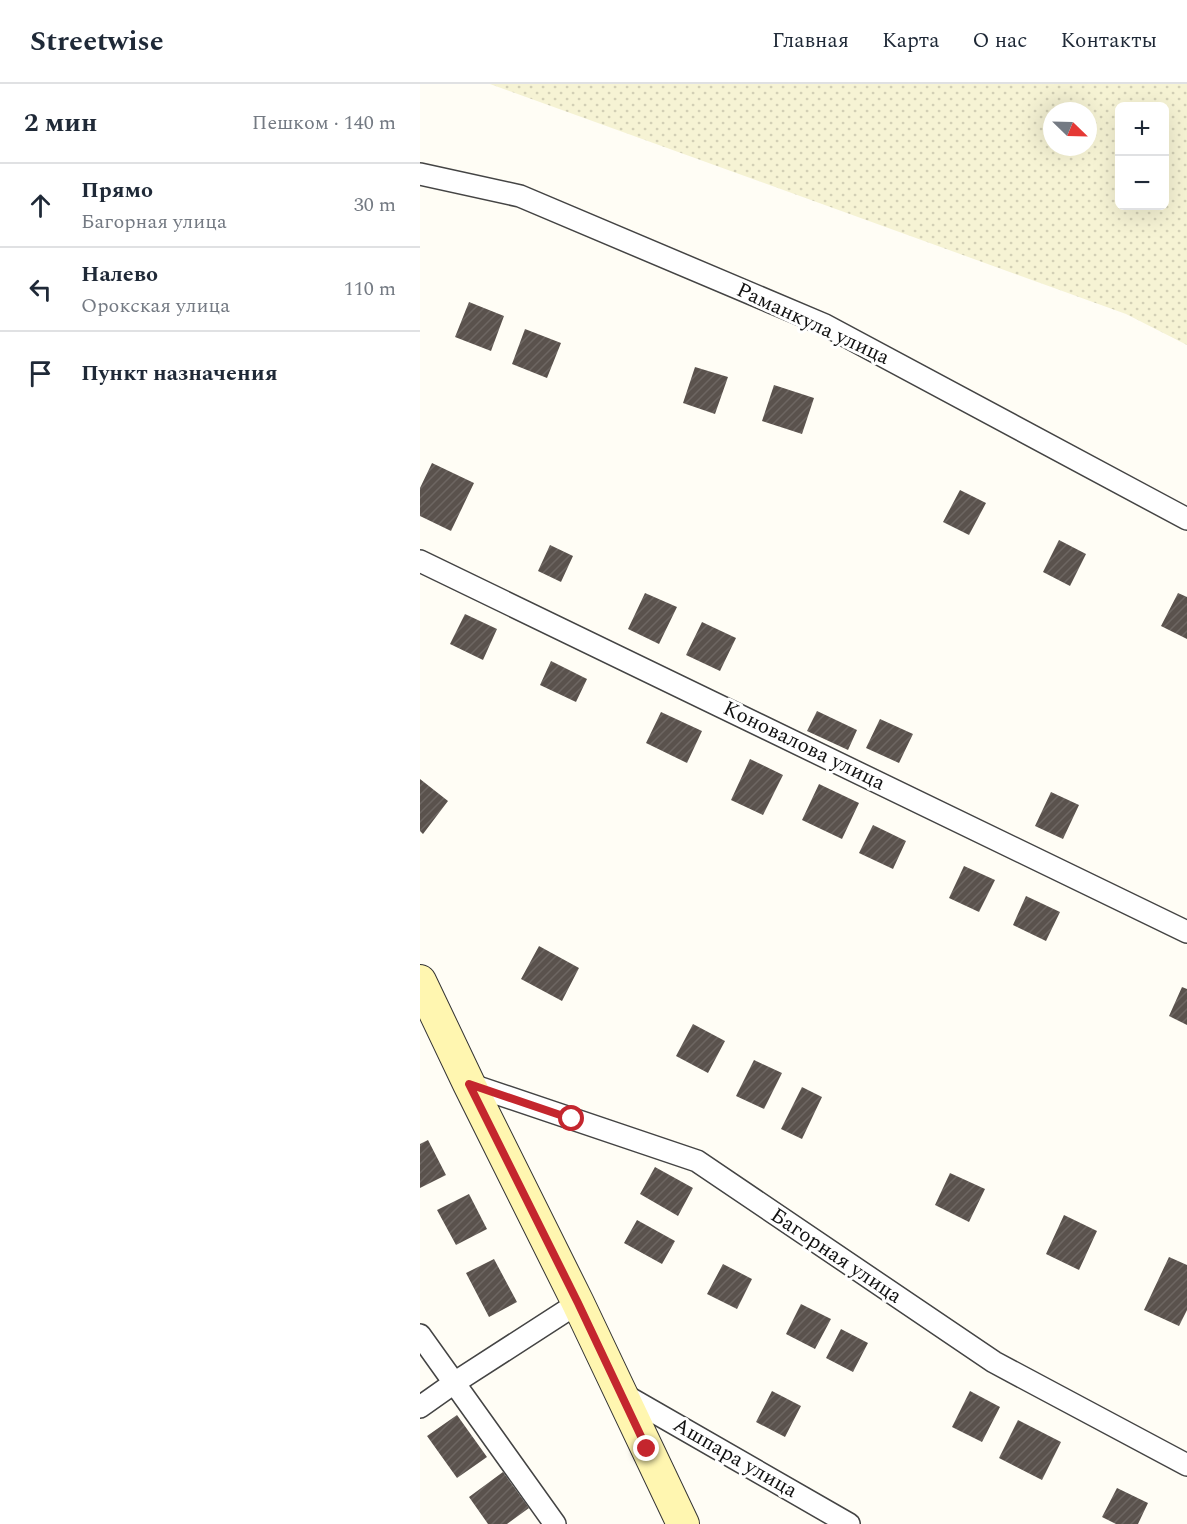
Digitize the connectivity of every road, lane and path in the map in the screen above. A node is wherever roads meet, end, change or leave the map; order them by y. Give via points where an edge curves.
1 (420, 174) edge
2 (1187, 519) edge
3 (420, 561) edge
4 (1187, 932) edge
5 (420, 981) edge
6 (469, 1084) junction
7 (578, 1303) junction
8 (420, 1335) edge
9 (454, 1383) junction
10 (620, 1392) junction
11 (420, 1407) edge
12 (1187, 1465) edge
13 (555, 1524) edge
14 (683, 1524) edge
15 (849, 1524) edge

1 - 2 street, Раманкула улица via 520,196 825,325
3 - 4 street, Коновалова улица
5 - 6 street
6 - 7 street
6 - 12 street, Багорная улица via 697,1161 994,1362
7 - 9 street
7 - 10 street
8 - 9 street
9 - 11 street
9 - 13 street
10 - 14 street
10 - 15 street, Ашпара улица

